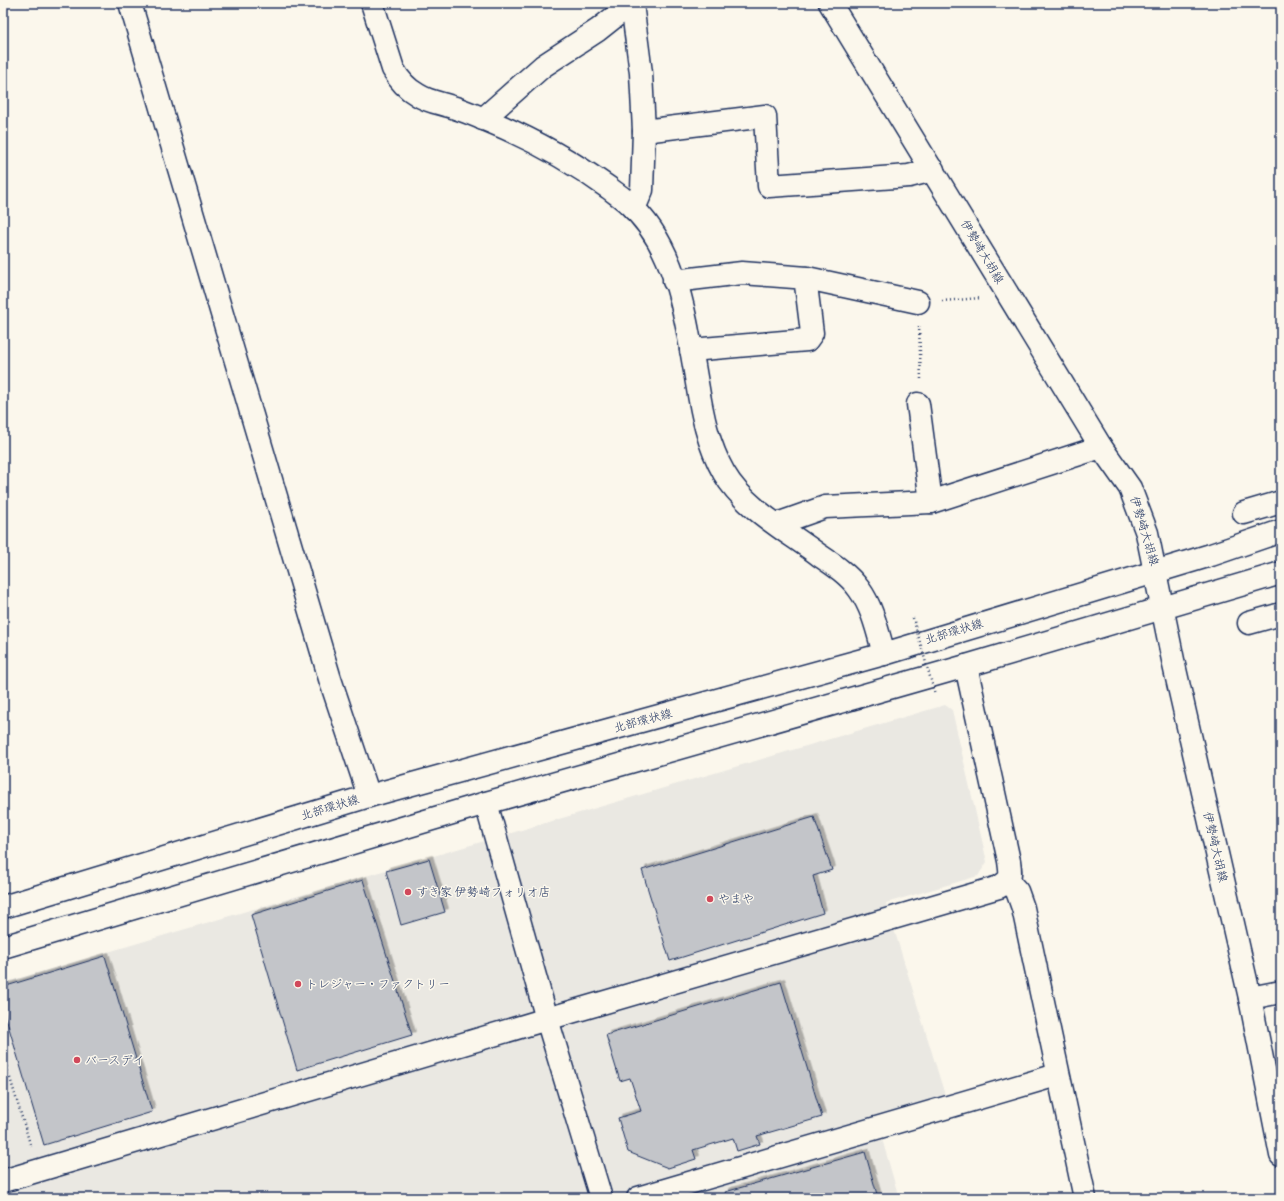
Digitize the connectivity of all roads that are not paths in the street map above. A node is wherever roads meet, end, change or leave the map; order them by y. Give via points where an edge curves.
1 (130, 3) edge
2 (372, 3) edge
3 (632, 3) edge
4 (635, 3) edge
5 (830, 3) edge
6 (483, 119) junction
7 (644, 131) junction
8 (933, 170) junction
9 (634, 209) junction
10 (807, 278) junction
11 (674, 281) junction
12 (918, 302) road end
13 (691, 350) junction
14 (918, 404) road end
15 (1101, 447) junction
16 (931, 502) junction
17 (1281, 502) edge
18 (1244, 513) dead end
19 (777, 524) junction
20 (1281, 531) edge
21 (1156, 571) junction
22 (1281, 573) edge
23 (1162, 608) junction
24 (1281, 614) edge
25 (1250, 623) dead end
26 (884, 654) junction
27 (966, 666) junction
28 (369, 796) junction
29 (486, 803) junction
30 (1008, 881) junction
31 (3, 907) edge
32 (3, 947) edge
33 (1281, 992) edge
34 (1250, 998) junction
35 (547, 1019) junction
36 (1058, 1075) junction
37 (1281, 1155) edge
38 (3, 1181) edge
39 (601, 1198) edge
40 (638, 1198) edge
41 (1085, 1198) edge

1 - 28 street via 328,671
2 - 6 street via 398,78 418,96
3 - 4 street
3 - 6 street via 598,30 543,66
3 - 7 street via 642,73
5 - 8 street, 伊勢崎大胡線
6 - 9 street via 534,142 605,185
7 - 8 street via 764,116 769,186 909,176
7 - 9 street via 642,190
8 - 15 street, 伊勢崎大胡線
9 - 11 street via 654,234
10 - 11 street via 742,273
10 - 12 street
10 - 13 street via 812,333 807,340
11 - 13 street via 684,310
13 - 19 street via 703,420 724,474 736,490
14 - 16 street
15 - 16 street
15 - 21 street, 伊勢崎大胡線 via 1130,488 1147,532
16 - 19 street via 826,507
17 - 18 street
19 - 26 street via 831,563 855,584 868,605
20 - 21 street, 北部環状線
21 - 23 street, 伊勢崎大胡線
21 - 26 street, 北部環状線
22 - 23 street
23 - 27 street
23 - 34 street, 伊勢崎大胡線
24 - 25 street
26 - 28 street, 北部環状線
27 - 29 street
27 - 30 street via 1009,861 1011,875
28 - 31 street, 北部環状線
29 - 32 street
29 - 35 street
30 - 35 street via 977,894
30 - 36 street via 1017,891 1023,908
33 - 34 street
34 - 37 street, 伊勢崎大胡線
35 - 38 street
35 - 39 street
36 - 40 street
36 - 41 street

